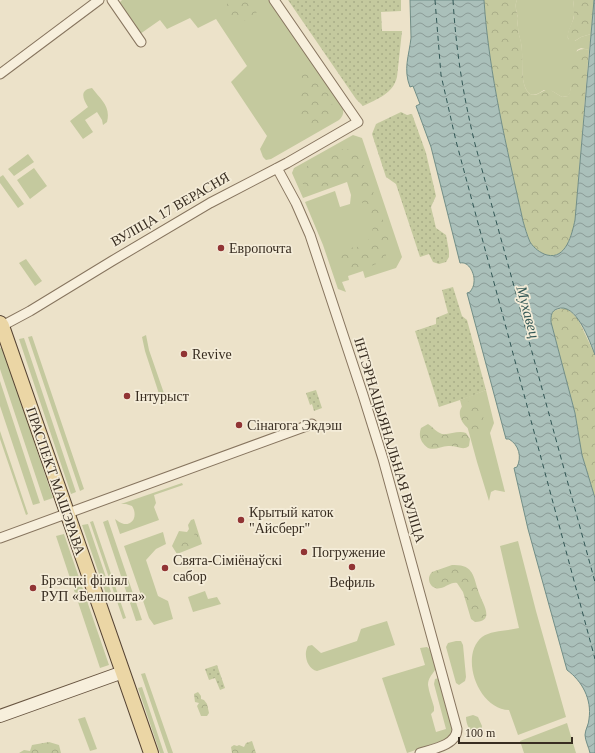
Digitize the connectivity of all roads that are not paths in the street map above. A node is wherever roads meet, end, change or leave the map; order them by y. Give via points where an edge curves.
1 (99, 0) edge
2 (112, 0) edge
3 (274, 0) edge
4 (141, 42) dead end
5 (0, 74) edge
6 (277, 168) junction
7 (1, 325) edge
8 (312, 424) dead end
9 (68, 513) junction
10 (0, 538) edge
11 (123, 672) junction
12 (0, 716) edge
13 (151, 753) edge
14 (420, 753) edge

1 - 5 street
2 - 4 street
3 - 6 street, ВУЛІЦА 17 ВЕРАСНЯ via 358,122
6 - 7 street, ВУЛІЦА 17 ВЕРАСНЯ via 236,188 60,293
6 - 14 street, ІНТЭРНАЦЫЯНАЛЬНАЯ ВУЛІЦА via 310,235 356,373 383,459 457,726 457,735 453,740
7 - 9 main road, ПРАСПЕКТ МАШЭРАВА
8 - 9 street
9 - 10 street
9 - 11 main road, ПРАСПЕКТ МАШЭРАВА
11 - 12 main road
11 - 13 main road, ПРАСПЕКТ МАШЭРАВА

